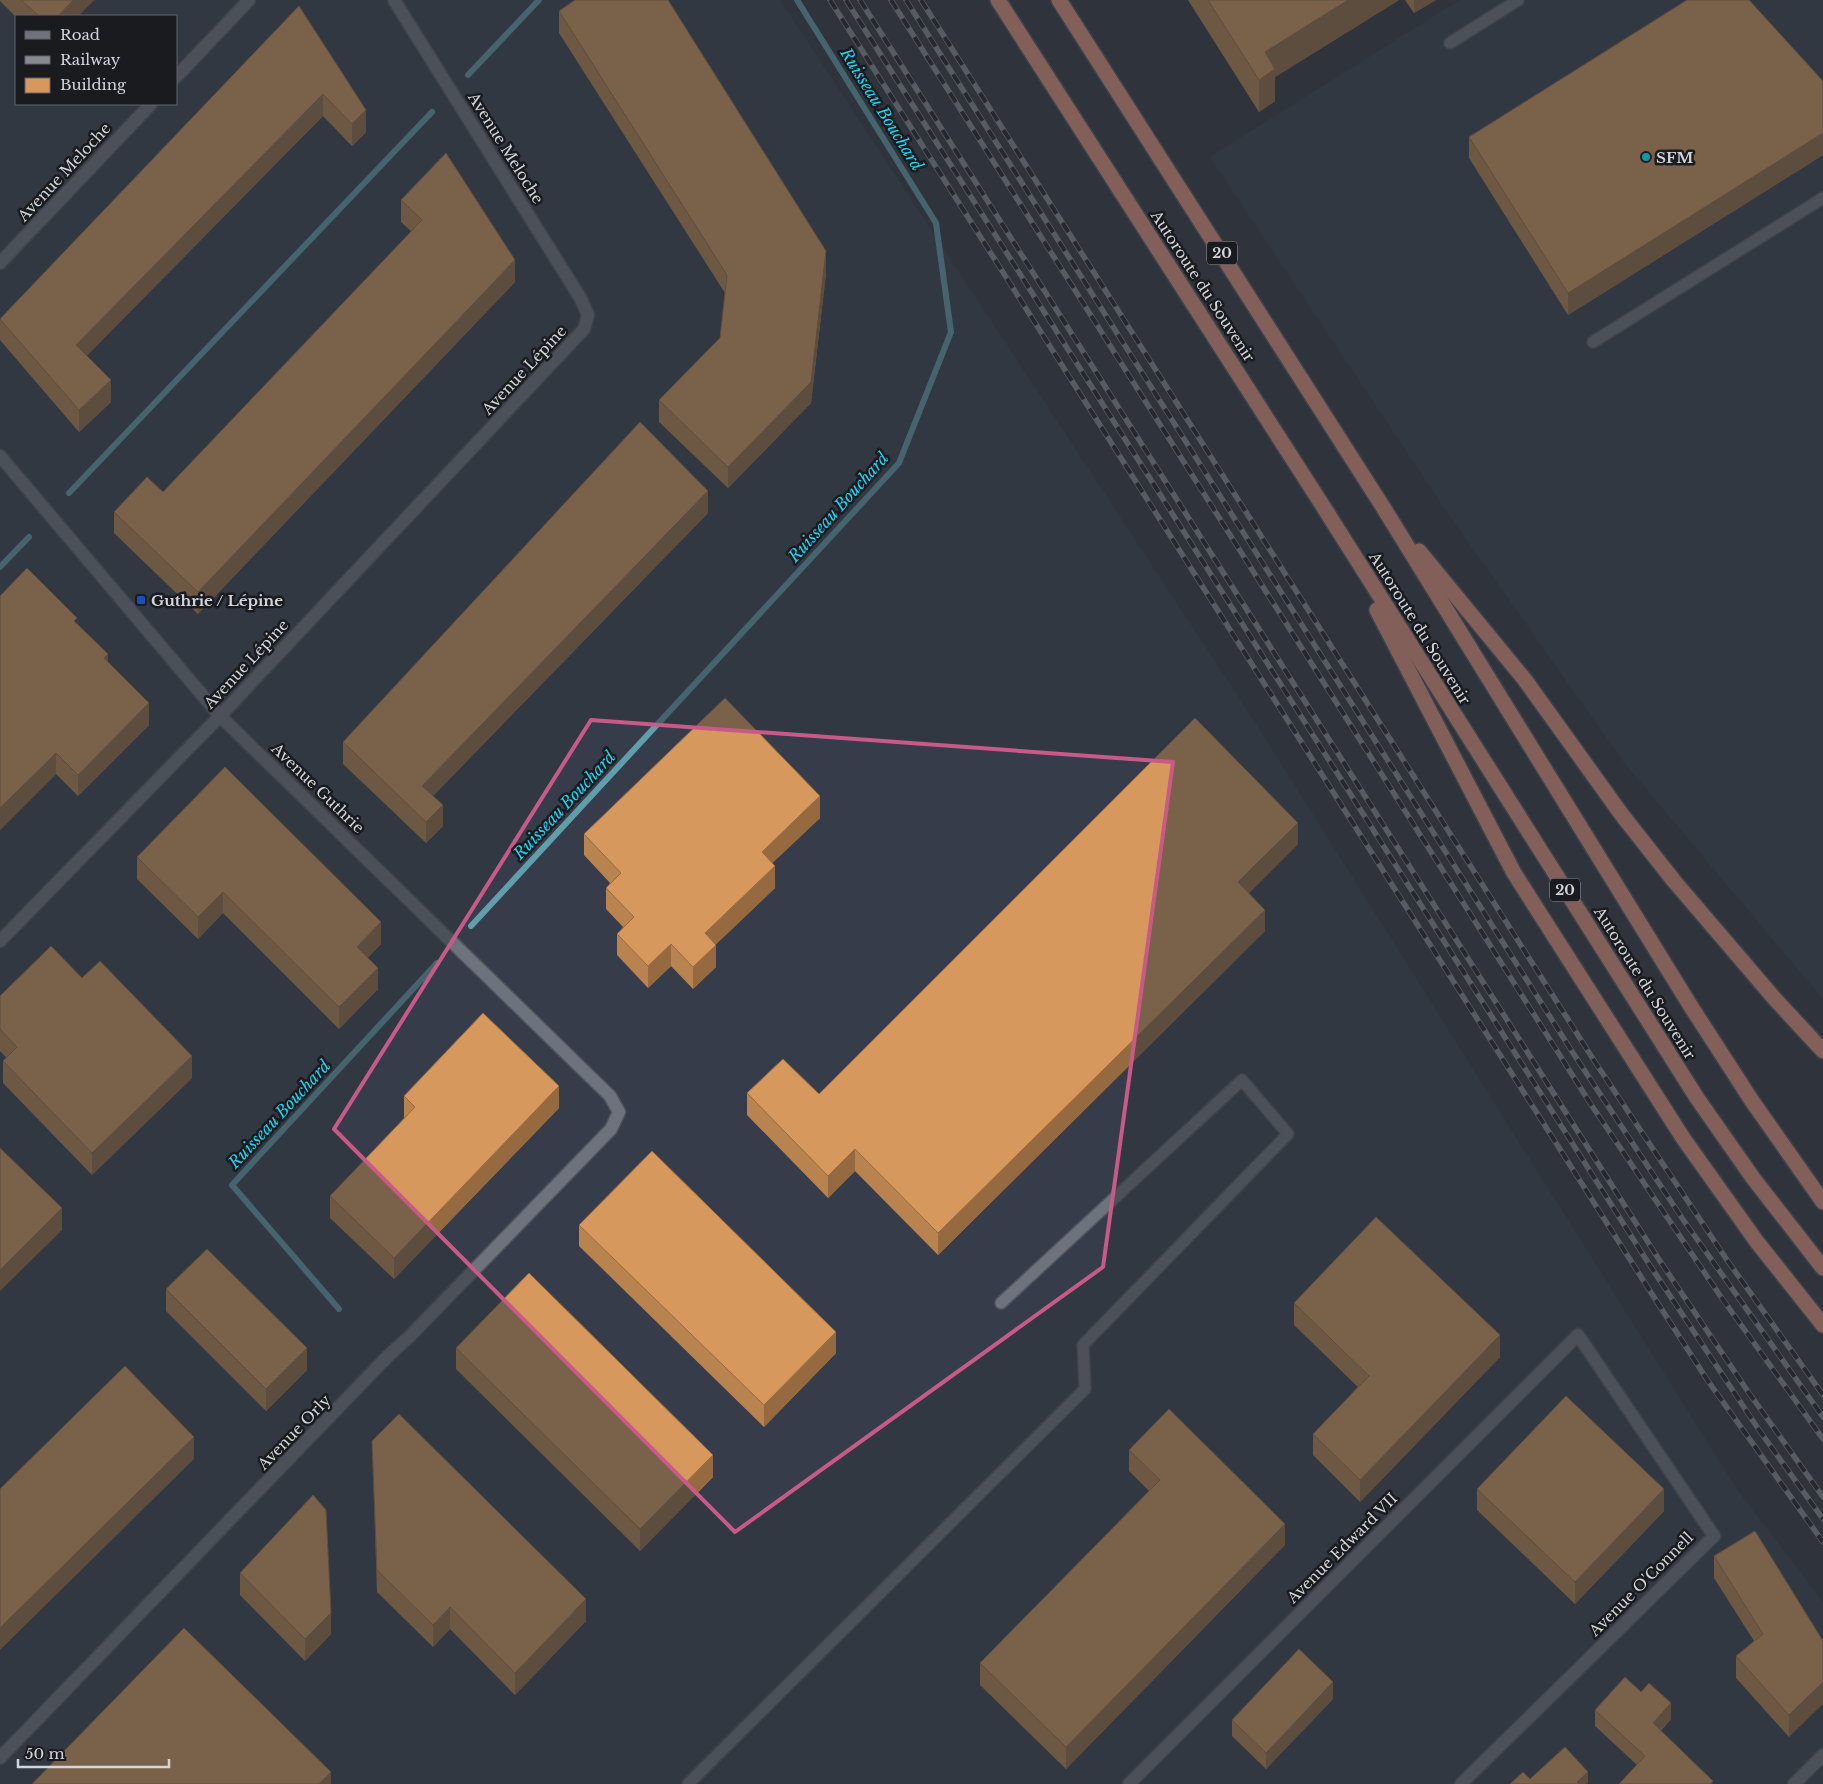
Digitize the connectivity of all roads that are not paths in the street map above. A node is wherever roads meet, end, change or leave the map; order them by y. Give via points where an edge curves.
1 (249, 0) edge
2 (394, 0) edge
3 (998, 0) edge
4 (1059, 0) edge
5 (1518, 0) edge
6 (1450, 43) dead end
7 (178, 75) edge
8 (150, 105) edge
9 (1823, 198) edge
10 (0, 263) edge
11 (588, 315) joint
12 (1593, 342) dead end
13 (0, 456) edge
14 (1321, 503) junction
15 (1383, 507) junction
16 (220, 716) junction
17 (0, 941) edge
18 (1823, 1051) edge
19 (611, 1129) joint
20 (1823, 1202) edge
21 (1823, 1268) edge
22 (1000, 1302) dead end
23 (1823, 1325) edge
24 (1578, 1335) joint
25 (1823, 1755) edge
26 (0, 1758) edge
27 (688, 1784) edge
28 (1129, 1784) edge
29 (1461, 1784) edge
30 (1794, 1784) edge

1 - 7 street
2 - 11 street, Avenue Meloche via 582,299
3 - 14 highway, Autoroute du Souvenir / 20
4 - 15 highway, Autoroute du Souvenir / 20
5 - 6 lane
8 - 10 street, Avenue Meloche
9 - 12 lane
11 - 16 street, Avenue Lépine via 584,329
13 - 16 street, Avenue Guthrie
14 - 21 highway, Autoroute du Souvenir / 20 via 1697,1098 1780,1215
14 - 23 highway via 1514,873 1683,1138 1752,1235
15 - 18 highway via 1526,680 1606,794 1674,881
15 - 20 highway, Autoroute du Souvenir / 20 via 1695,1012 1757,1109
16 - 17 street, Avenue Lépine
16 - 19 street, Avenue Guthrie via 610,1096 619,1112
19 - 26 street, Avenue Orly
22 - 27 lane via 1242,1080 1288,1134 1083,1345 1085,1389
24 - 28 street, Avenue Edward VII
24 - 29 street, Avenue O'Connell via 1714,1536
25 - 30 street

